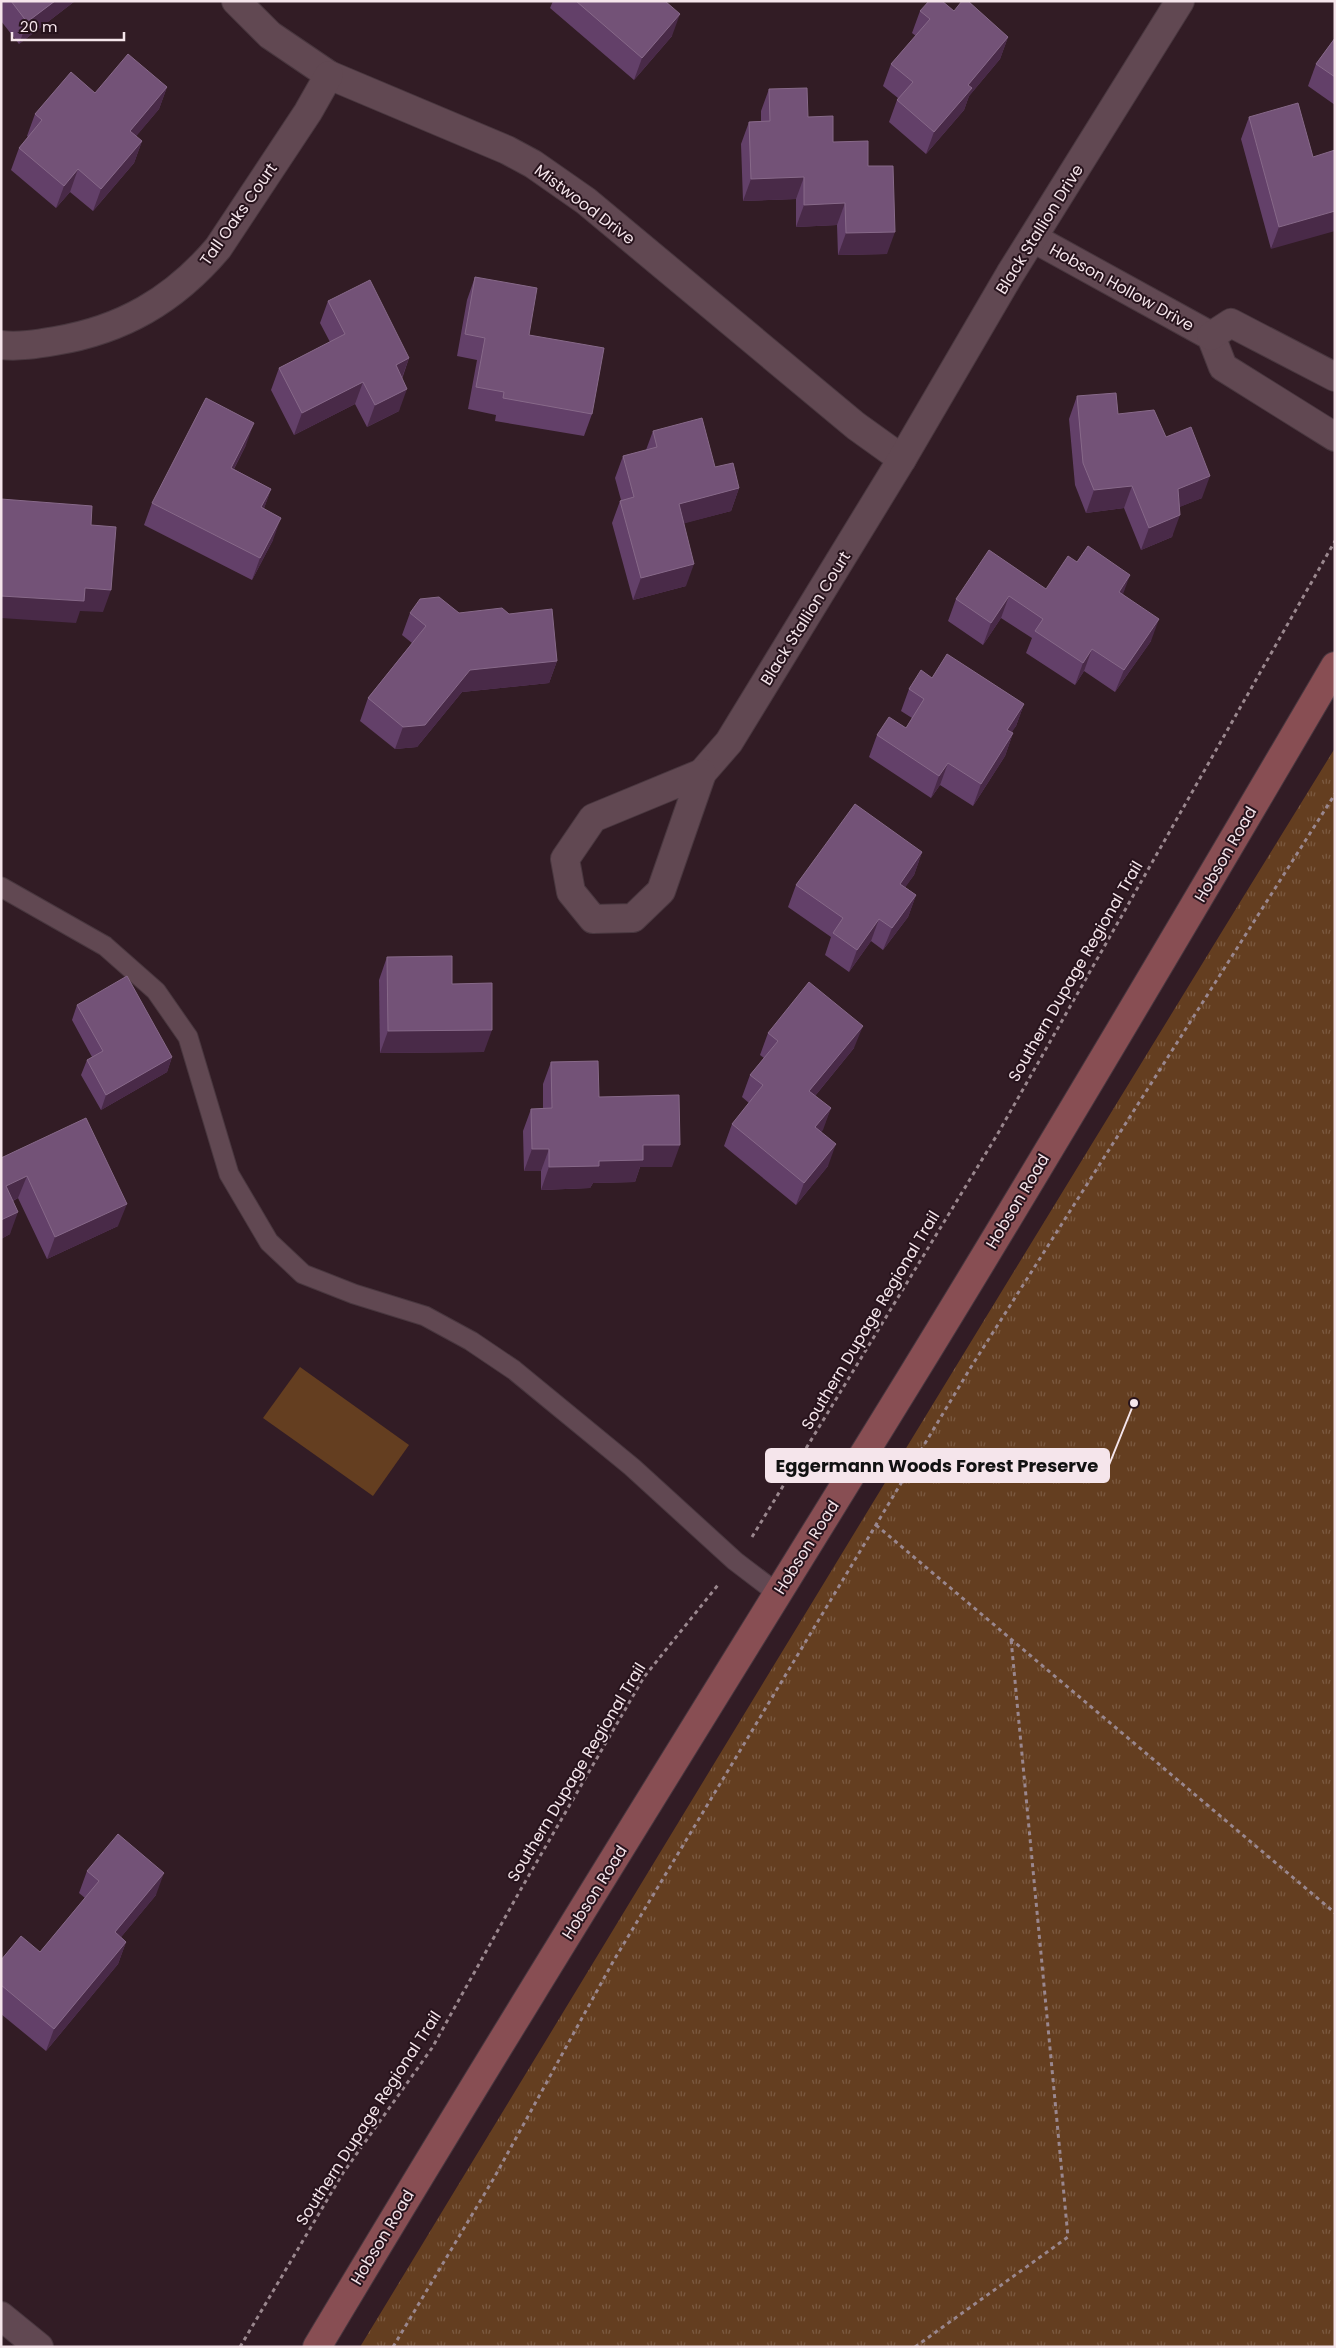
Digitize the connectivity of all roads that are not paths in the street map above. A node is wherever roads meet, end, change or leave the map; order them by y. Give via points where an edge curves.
1 (236, 1) edge
2 (1180, 1) edge
3 (329, 75) junction
4 (1032, 238) junction
5 (1211, 336) junction
6 (1, 344) edge
7 (1335, 377) edge
8 (1335, 438) edge
9 (902, 459) junction
10 (1335, 666) edge
11 (702, 773) junction
12 (1, 888) edge
13 (777, 1593) junction
14 (1, 2316) edge
15 (38, 2347) edge
16 (317, 2347) edge

1 - 3 street, Mistwood Drive via 270,36
2 - 4 street, Black Stallion Drive
3 - 6 street, Tall Oaks Court via 218,248 201,268 165,297 128,320 82,337 32,345
3 - 9 street, Mistwood Drive via 533,164 586,201 856,426
4 - 5 street, Hobson Hollow Drive
4 - 9 street, Black Stallion Drive
5 - 7 street, Hobson Hollow Drive via 1231,323
5 - 8 street, Hobson Hollow Drive via 1223,367
9 - 11 street, Black Stallion Court via 729,742
10 - 13 main road, Hobson Road via 1098,1070
11 - 11 street, Black Stallion Court via 593,818 565,859 571,892 593,919 633,918 661,891
12 - 13 lane via 105,946 156,991 188,1037 229,1174 269,1242 303,1274 425,1316 471,1341 514,1370 632,1468 735,1561
13 - 16 main road, Hobson Road
14 - 15 street

